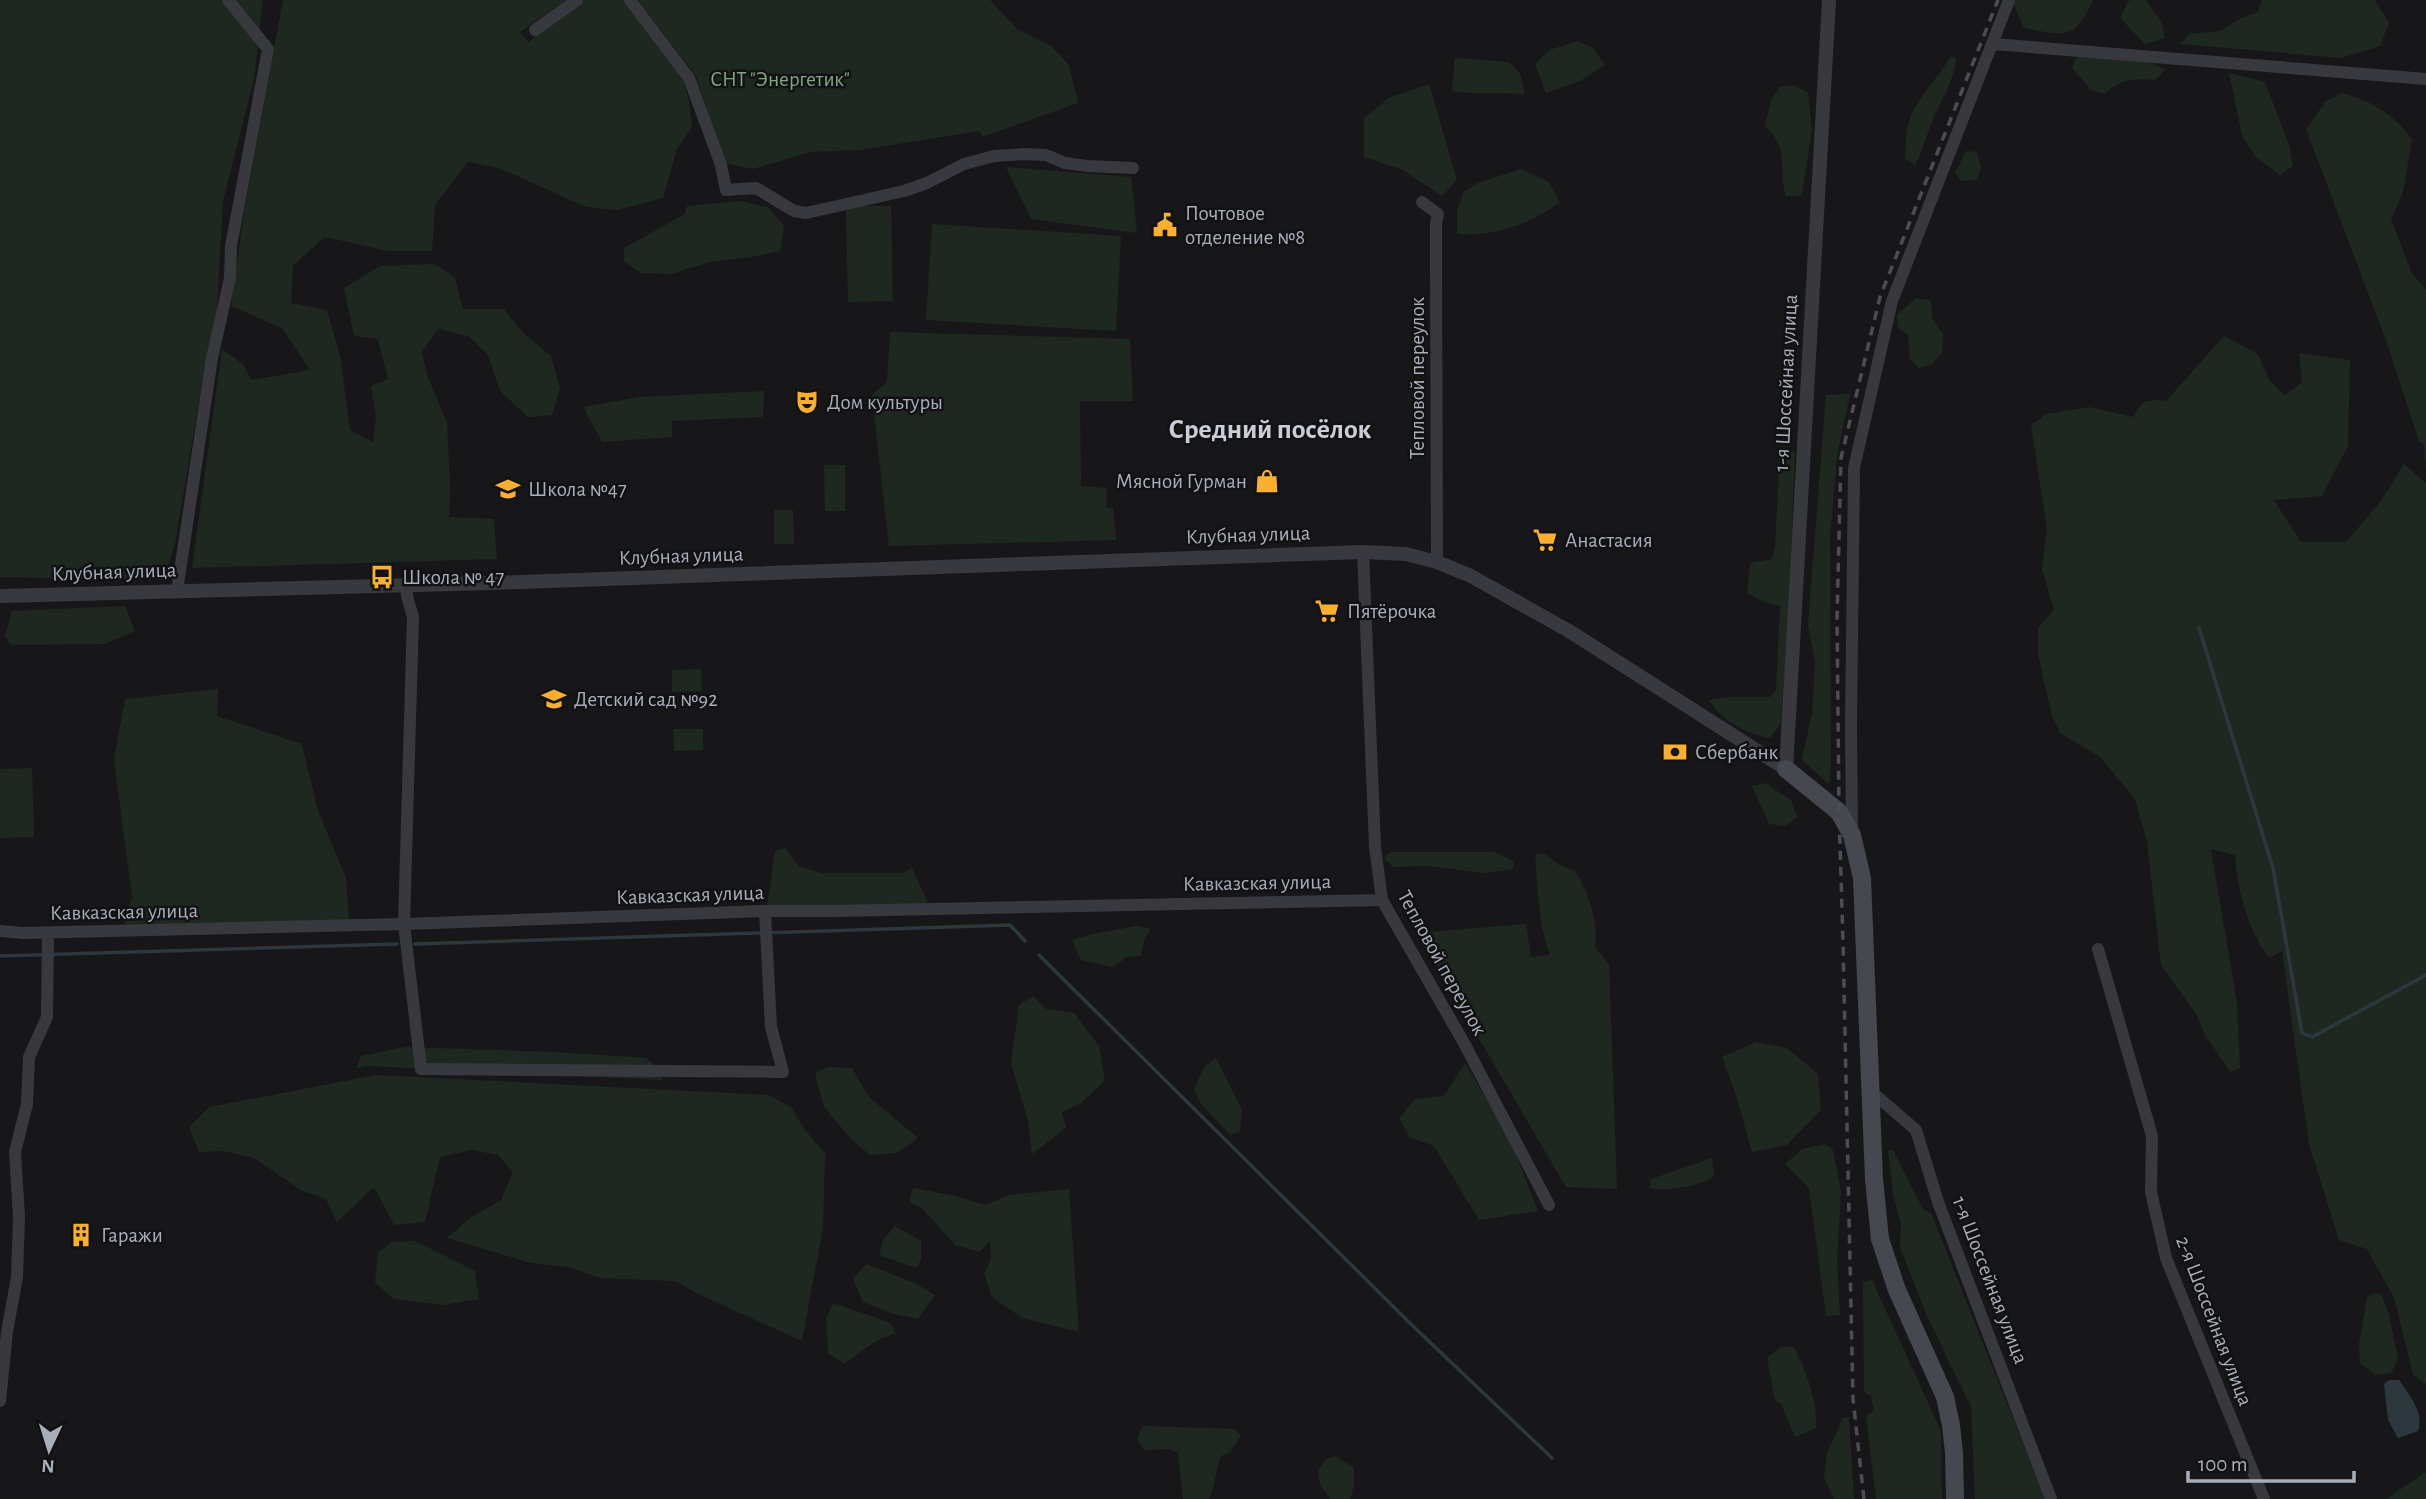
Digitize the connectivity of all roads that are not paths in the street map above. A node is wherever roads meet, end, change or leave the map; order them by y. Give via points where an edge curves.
1 (228, 0) edge
2 (577, 0) edge
3 (630, 0) edge
4 (1829, 0) edge
5 (2009, 0) edge
6 (535, 30) dead end
7 (1993, 44) junction
8 (2426, 79) edge
9 (1133, 168) dead end
10 (1422, 202) dead end
11 (1363, 552) junction
12 (1437, 562) junction
13 (407, 585) junction
14 (177, 591) junction
15 (0, 596) edge
16 (1786, 769) junction
17 (1852, 835) junction
18 (1382, 900) junction
19 (765, 916) junction
20 (404, 924) junction
21 (0, 931) edge
22 (48, 937) junction
23 (2098, 949) dead end
24 (1872, 1092) junction
25 (1549, 1205) dead end
26 (0, 1401) edge
27 (1955, 1499) edge
28 (2051, 1499) edge
29 (2264, 1499) edge

1 - 14 street via 268,49 212,358
2 - 6 street
3 - 9 street via 689,78 726,191 756,188 794,211 806,213 904,191 994,156 1024,153 1065,163
4 - 16 street, 1-я Шоссейная улица
5 - 7 street
7 - 8 street
7 - 17 street via 1892,301 1854,468
10 - 12 street, Тепловой переулок via 1438,214
11 - 12 street, Клубная улица via 1406,554
11 - 13 street, Клубная улица
11 - 18 street, Тепловой переулок via 1375,847
12 - 16 street, Клубная улица via 1489,585 1569,631
13 - 14 street, Клубная улица
13 - 20 street via 413,617
14 - 15 street, Клубная улица
16 - 17 main road via 1839,812
17 - 24 main road via 1862,878
18 - 19 street, Кавказская улица
18 - 25 street, Тепловой переулок
19 - 20 street, Кавказская улица
19 - 20 street via 771,1027 783,1072 421,1069
20 - 22 street, Кавказская улица
21 - 22 street, Кавказская улица
22 - 26 street via 47,1017 29,1057 27,1104 15,1157 18,1276
23 - 29 street, 2-я Шоссейная улица via 2151,1136 2151,1192 2166,1258
24 - 27 main road via 1880,1239 1897,1290 1945,1397
24 - 28 street, 1-я Шоссейная улица via 1916,1130 1938,1202

